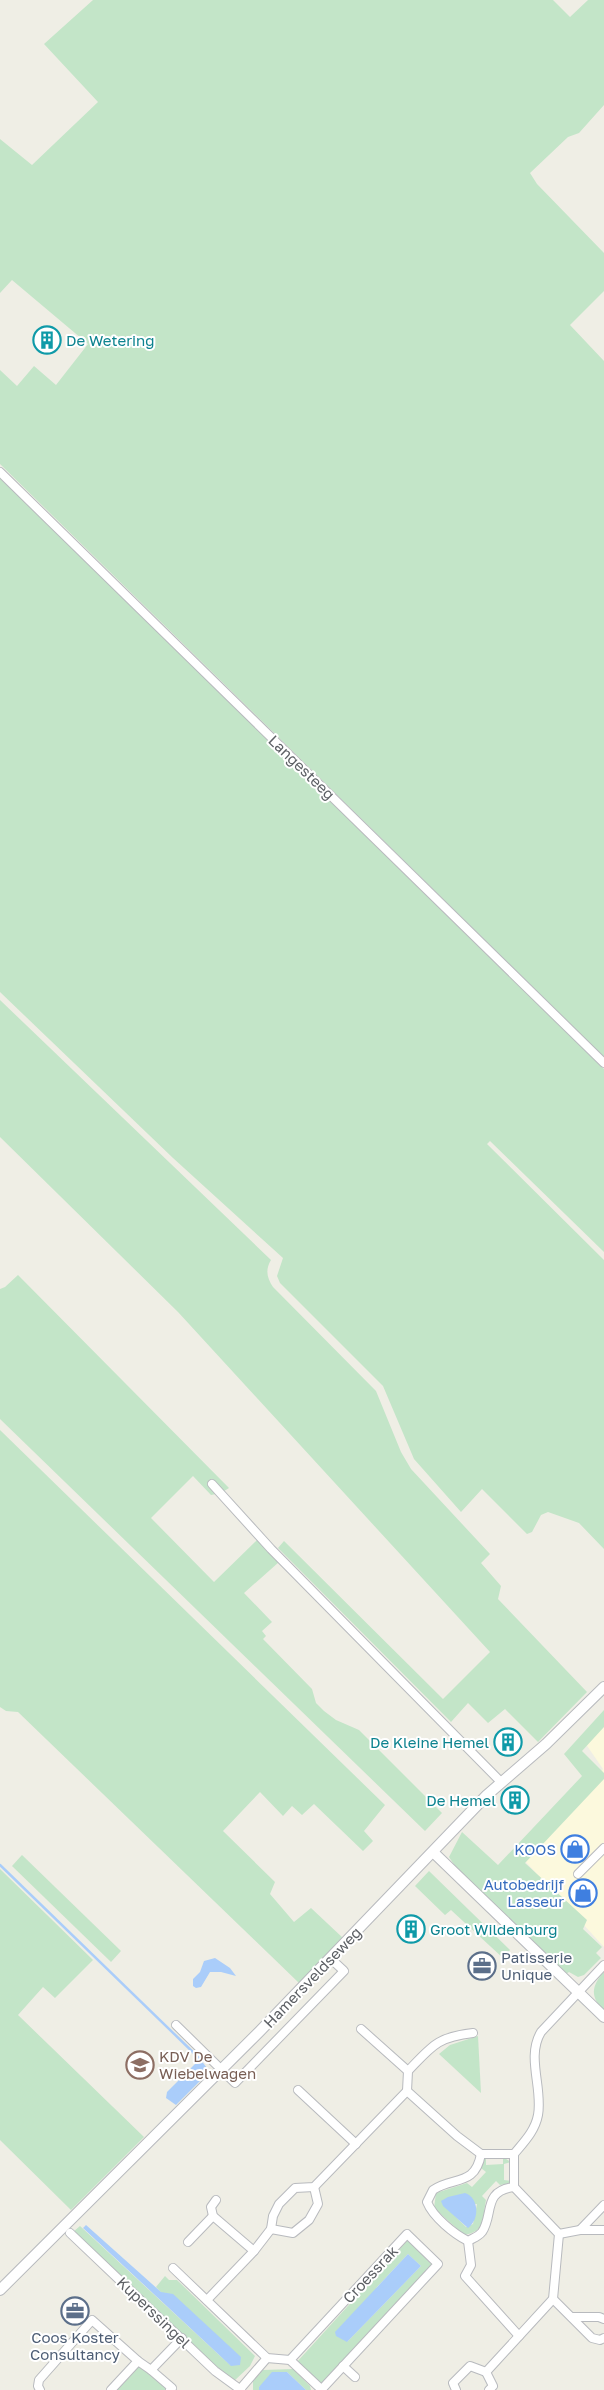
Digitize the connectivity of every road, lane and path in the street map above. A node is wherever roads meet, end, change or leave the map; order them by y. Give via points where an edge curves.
1 (0, 472) edge
2 (604, 1063) edge
3 (212, 1484) dead end
4 (604, 1687) edge
5 (501, 1782) junction
6 (603, 1849) edge
7 (433, 1852) junction
8 (578, 1874) dead end
9 (330, 1958) junction
10 (604, 1965) edge
11 (578, 1992) junction
12 (604, 2017) edge
13 (176, 2025) dead end
14 (362, 2029) dead end
15 (474, 2033) dead end
16 (222, 2070) junction
17 (408, 2072) junction
18 (298, 2090) dead end
19 (407, 2091) junction
20 (356, 2144) junction
21 (481, 2154) junction
22 (514, 2154) junction
23 (514, 2186) junction
24 (314, 2187) junction
25 (216, 2200) dead end
26 (604, 2205) edge
27 (213, 2216) junction
28 (271, 2229) junction
29 (580, 2230) junction
30 (604, 2230) edge
31 (70, 2233) dead end
32 (559, 2234) junction
33 (468, 2241) junction
34 (188, 2242) dead end
35 (254, 2251) junction
36 (173, 2268) dead end
37 (0, 2290) edge
38 (553, 2299) junction
39 (207, 2300) junction
40 (572, 2317) junction
41 (604, 2319) edge
42 (519, 2336) junction
43 (182, 2338) junction
44 (604, 2338) edge
45 (267, 2358) junction
46 (290, 2360) junction
47 (138, 2361) junction
48 (343, 2366) junction
49 (152, 2370) junction
50 (486, 2372) junction
51 (355, 2377) dead end
52 (241, 2389) edge
53 (40, 2390) edge
54 (111, 2390) edge
55 (170, 2390) edge
56 (322, 2390) edge
57 (456, 2390) edge
58 (489, 2390) edge

1 - 2 street, Langesteeg
3 - 5 street via 271,1549
4 - 5 street, Hamersveldseweg via 546,1744
5 - 7 street, Hamersveldseweg
6 - 8 street
7 - 9 street, Hamersveldseweg
7 - 11 street
9 - 16 street, Hamersveldseweg
9 - 16 street via 344,1971 235,2083
10 - 11 street
11 - 12 street
11 - 22 street via 536,2040 538,2116 531,2134
13 - 16 street
14 - 17 street
15 - 17 street via 454,2035 436,2042
16 - 37 street, Hamersveldseweg
17 - 19 street
18 - 20 street
19 - 20 street
19 - 21 street
20 - 24 street
21 - 22 street
21 - 33 street via 478,2166 465,2180 437,2187 427,2202
22 - 23 street
23 - 32 street
23 - 33 street via 504,2188 489,2204 483,2230
24 - 28 street via 295,2188 279,2204
24 - 28 street via 318,2204 309,2220 293,2233
25 - 27 street via 211,2207
26 - 29 street
27 - 34 street
27 - 35 street
28 - 35 street
29 - 30 street
29 - 32 street
31 - 43 street, Kuperssingel
32 - 38 street
33 - 42 street via 471,2265 465,2276
35 - 39 street
36 - 39 street
38 - 40 street
38 - 42 street
39 - 45 street
40 - 41 street
40 - 44 street via 592,2338
42 - 50 street
43 - 49 street
43 - 52 street, Kuperssingel via 215,2372
45 - 46 street
45 - 52 street, Kuperssingel
46 - 48 street, Croessrak via 407,2234 438,2264
46 - 56 street
47 - 49 street
47 - 53 street via 92,2320 39,2380
47 - 54 street
48 - 51 street
48 - 56 street, Croessrak
49 - 55 street via 172,2388
50 - 57 street via 470,2366 453,2382
50 - 58 street via 493,2386

